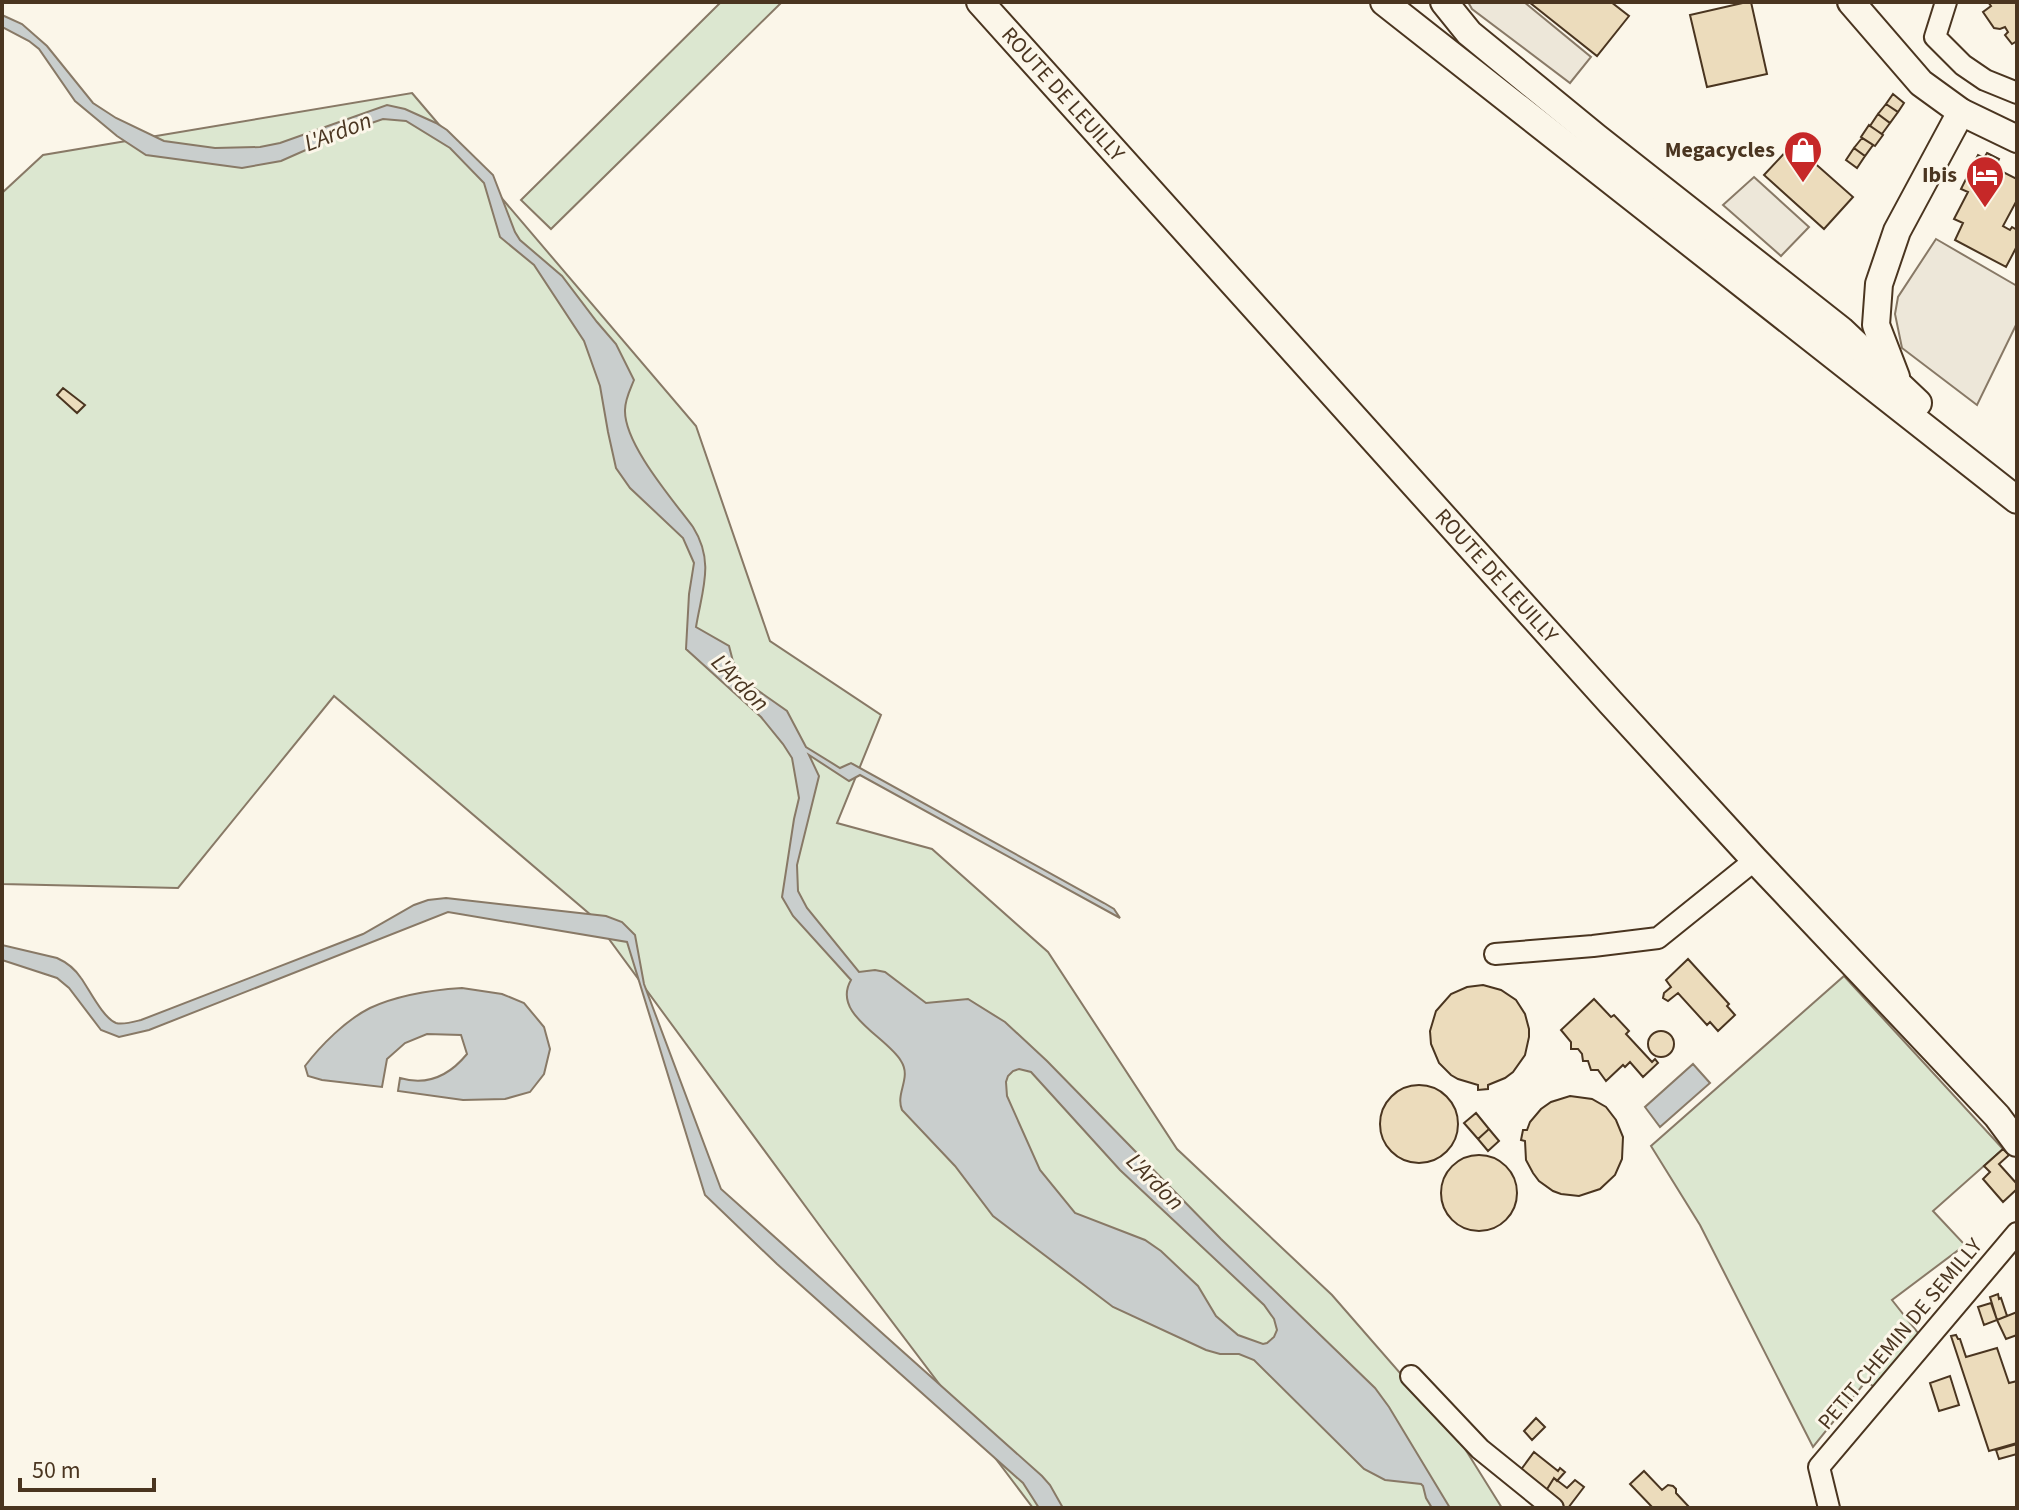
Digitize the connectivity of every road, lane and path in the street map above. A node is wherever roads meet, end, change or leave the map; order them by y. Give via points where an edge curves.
1 (980, 2) edge
2 (1384, 2) edge
3 (1444, 2) edge
4 (1851, 2) edge
5 (1946, 2) edge
6 (2017, 93) edge
7 (1961, 112) junction
8 (2017, 139) edge
9 (1900, 387) junction
10 (1973, 466) junction
11 (2017, 500) edge
12 (1755, 860) junction
13 (1495, 954) dead end
14 (2017, 1143) edge
15 (2017, 1233) edge
16 (1411, 1376) dead end
17 (1553, 1508) edge
18 (1829, 1508) edge

1 - 12 main road, ROUTE DE LEUILLY
2 - 10 main road
3 - 9 main road via 1480,43 1841,330
4 - 7 main road via 1921,83
5 - 6 street via 1935,37 1963,65
7 - 8 main road
7 - 9 main road via 1897,231 1879,284 1876,325
9 - 10 main road
10 - 11 main road
12 - 13 street via 1658,938
12 - 14 main road, ROUTE DE LEUILLY
15 - 18 street, PETIT CHEMIN DE SEMILLY via 1819,1467
16 - 17 street via 1480,1449

